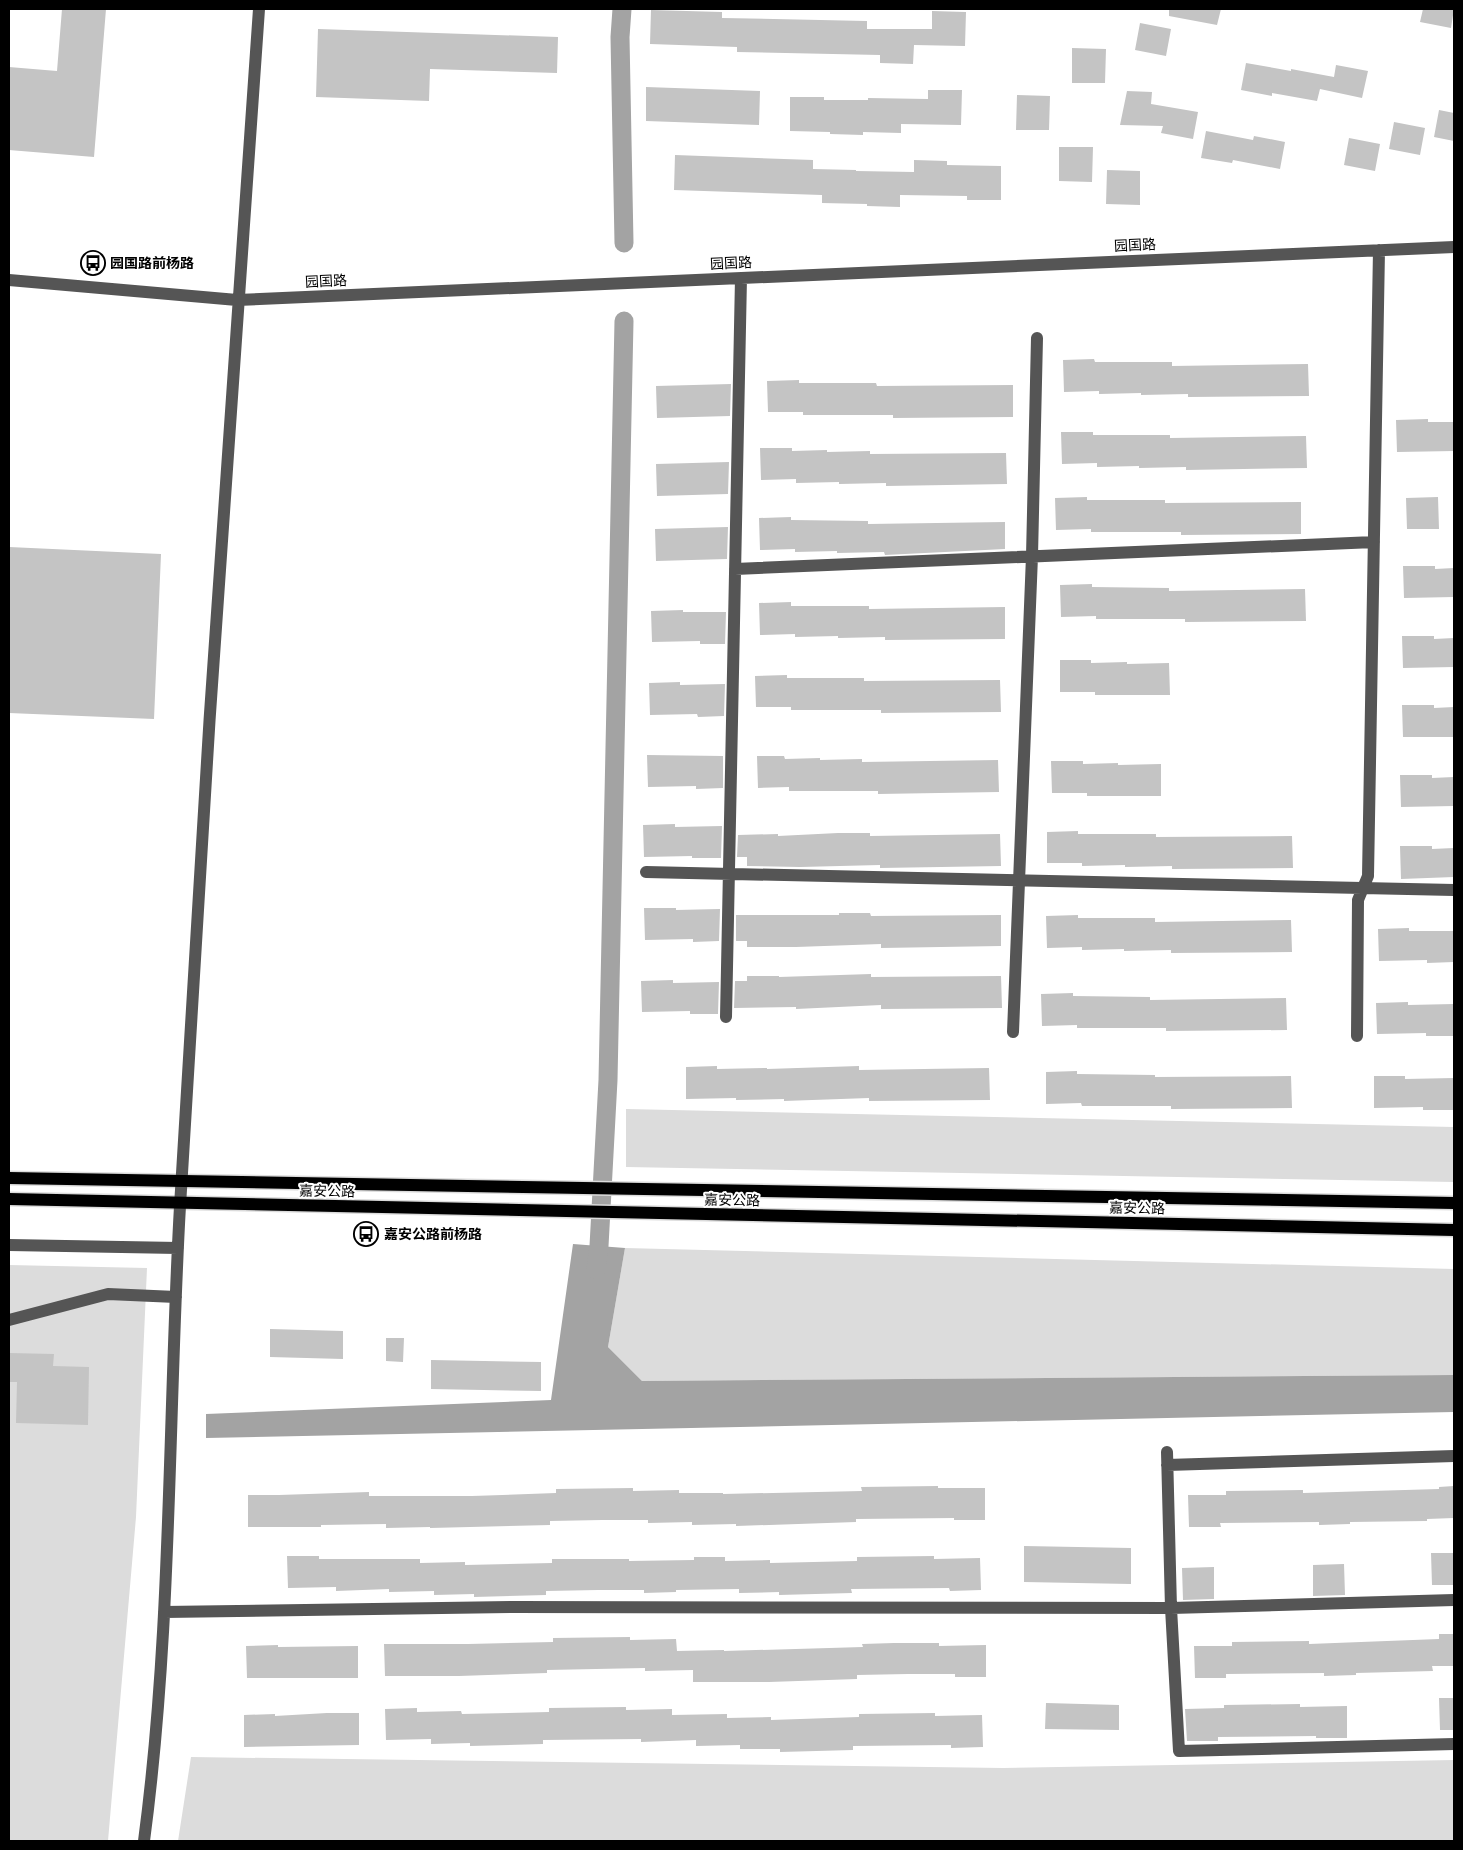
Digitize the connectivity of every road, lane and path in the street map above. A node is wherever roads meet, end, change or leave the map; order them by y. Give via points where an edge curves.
1 (259, 9) edge
2 (1454, 247) edge
3 (1379, 250) junction
4 (741, 278) junction
5 (9, 280) edge
6 (237, 300) junction
7 (1037, 338) dead end
8 (1374, 542) junction
9 (1032, 556) junction
10 (735, 569) junction
11 (646, 872) dead end
12 (728, 874) junction
13 (1020, 881) junction
14 (1361, 889) junction
15 (1454, 890) edge
16 (726, 1017) dead end
17 (1013, 1032) dead end
18 (1357, 1036) dead end
19 (9, 1178) edge
20 (182, 1182) junction
21 (9, 1199) edge
22 (180, 1203) junction
23 (1454, 1203) edge
24 (1454, 1230) edge
25 (9, 1245) edge
26 (178, 1248) junction
27 (176, 1297) junction
28 (9, 1320) edge
29 (1454, 1456) edge
30 (1454, 1600) edge
31 (1171, 1608) junction
32 (164, 1612) junction
33 (1454, 1744) edge
34 (144, 1841) edge

1 - 6 street
2 - 3 street, 园国路
3 - 4 street, 园国路
3 - 8 street
4 - 6 street, 园国路
4 - 10 street
5 - 6 street, 园国路
6 - 20 street
7 - 9 street
8 - 9 street
8 - 14 street via 1368,876
9 - 10 street
9 - 13 street
10 - 12 street
11 - 12 street
12 - 13 street
12 - 16 street
13 - 14 street
13 - 17 street
14 - 15 street
14 - 18 street via 1358,900
19 - 20 main road, 嘉安公路
20 - 22 street
20 - 23 main road, 嘉安公路
21 - 22 main road, 嘉安公路
22 - 24 main road, 嘉安公路
22 - 26 street
25 - 26 street
26 - 27 street
27 - 28 street via 108,1294
27 - 32 street
29 - 31 street via 1167,1458
30 - 31 street
31 - 32 street via 515,1607
31 - 33 street via 1179,1751
32 - 34 street via 154,1764

